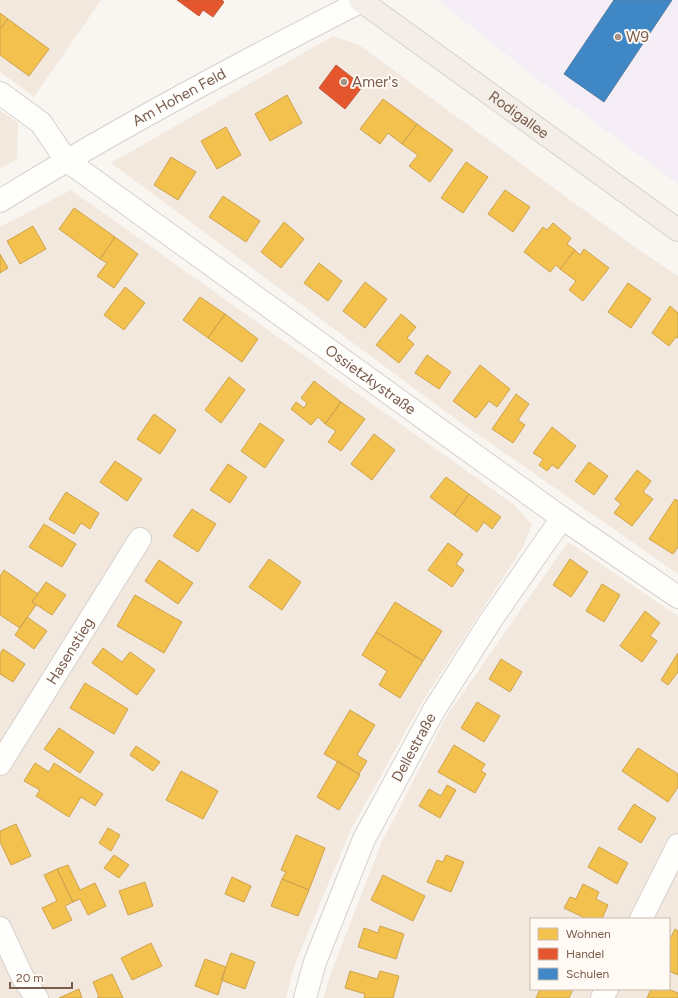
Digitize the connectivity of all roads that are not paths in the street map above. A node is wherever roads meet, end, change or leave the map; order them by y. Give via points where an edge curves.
1 (361, 1) edge
2 (0, 93) edge
3 (66, 160) junction
4 (0, 201) edge
5 (678, 230) edge
6 (562, 518) junction
7 (140, 539) dead end
8 (678, 597) edge
9 (0, 764) edge
10 (678, 845) edge
11 (642, 918) edge
12 (0, 928) edge
13 (37, 998) edge
14 (305, 998) edge

1 - 3 street, Am Hohen Feld via 284,40
1 - 5 main road, Rodigallee
2 - 3 street via 41,123
3 - 4 street, Am Hohen Feld
3 - 6 street, Ossietzkystraße
6 - 8 street, Ossietzkystraße
6 - 14 street, Dellestraße via 491,620 438,703 364,839 315,962
7 - 9 street, Hasenstieg
10 - 11 street
12 - 13 street via 23,978

